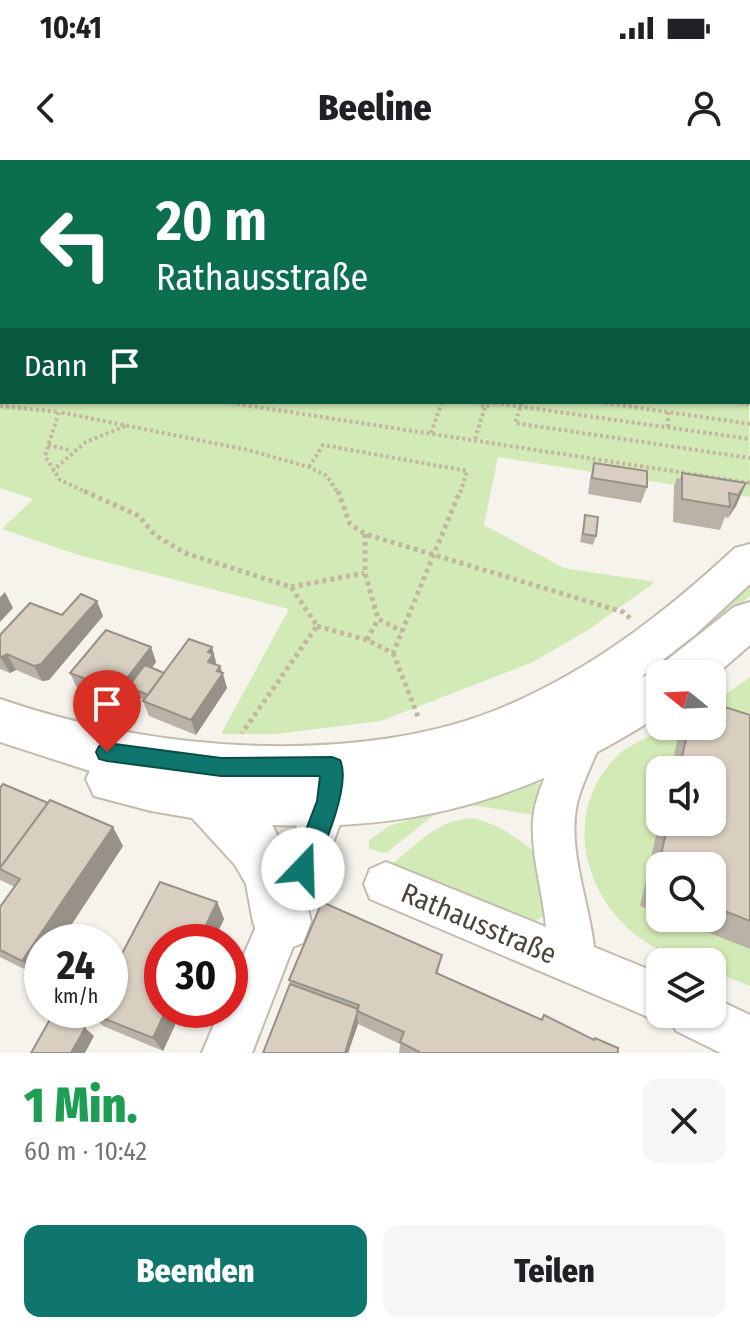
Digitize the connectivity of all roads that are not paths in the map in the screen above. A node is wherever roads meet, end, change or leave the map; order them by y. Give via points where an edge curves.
1 (750, 559) edge
2 (750, 619) edge
3 (672, 658) edge
4 (646, 698) edge
5 (0, 720) edge
6 (586, 733) junction
7 (0, 740) edge
8 (213, 781) junction
9 (330, 784) junction
10 (386, 884) dead end
11 (282, 922) junction
12 (572, 961) junction
13 (646, 992) edge
14 (723, 1028) edge
15 (750, 1041) edge
16 (227, 1053) edge

1 - 3 street via 708,602
2 - 3 street
3 - 9 street via 590,688 512,726
4 - 6 street
5 - 8 street
6 - 9 street via 510,768 446,788
6 - 12 street, Rathausstraße via 554,821
7 - 8 street via 74,769 172,794
8 - 9 street
8 - 11 street via 273,879
9 - 11 street
10 - 12 street, Rathausstraße
11 - 16 street
12 - 13 street, Rathausstraße
14 - 15 street

